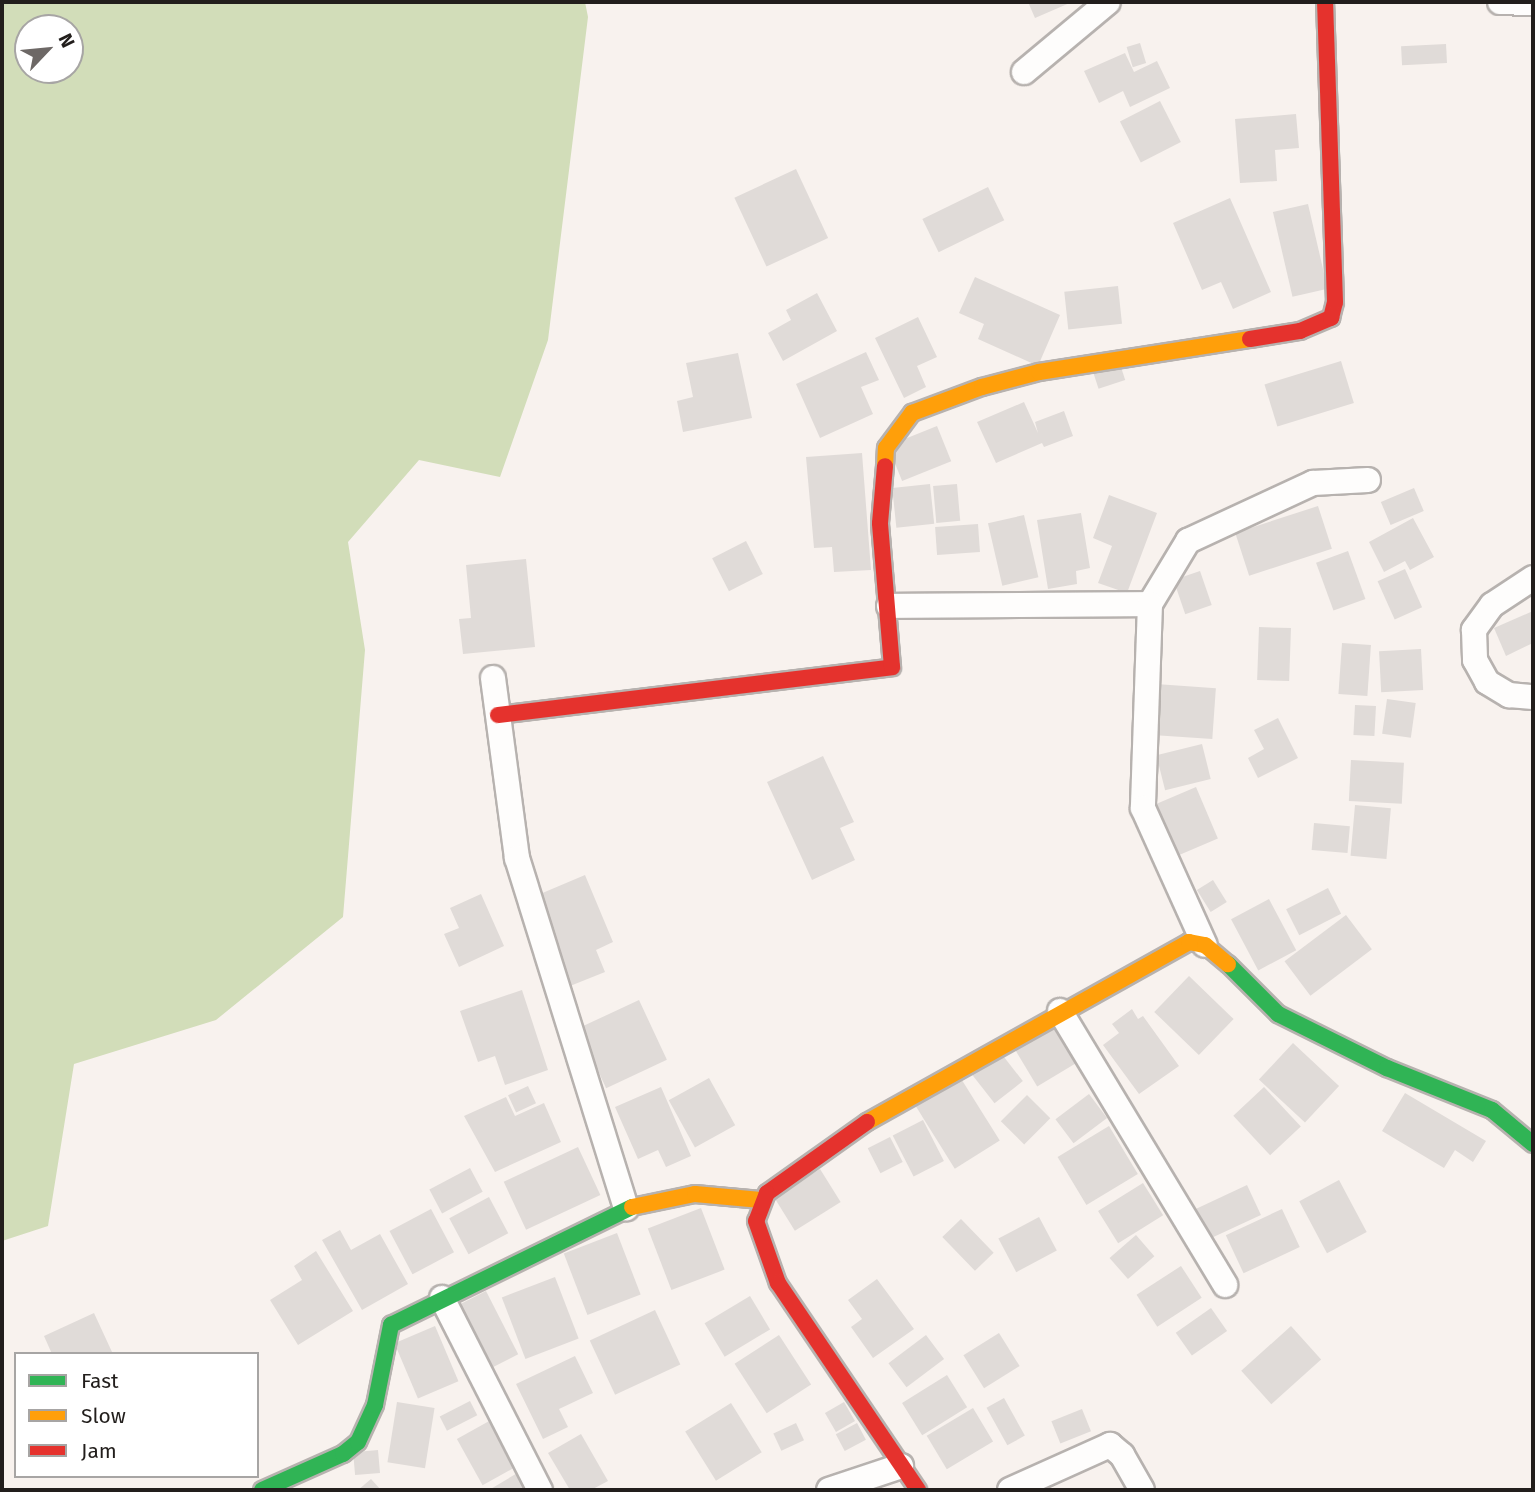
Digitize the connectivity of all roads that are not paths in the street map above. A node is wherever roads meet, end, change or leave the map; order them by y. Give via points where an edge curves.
1 (1108, 2) edge
2 (1325, 2) edge
3 (1500, 2) edge
4 (1533, 2) edge
5 (1024, 72) dead end
6 (1368, 480) dead end
7 (1533, 578) edge
8 (1150, 604) junction
9 (889, 606) junction
10 (493, 678) dead end
11 (1533, 698) edge
12 (498, 715) junction
13 (1205, 945) junction
14 (1060, 1011) junction
15 (1533, 1144) edge
16 (761, 1200) junction
17 (626, 1208) junction
18 (1224, 1285) dead end
19 (442, 1298) junction
20 (901, 1465) junction
21 (262, 1490) edge
22 (540, 1490) edge
23 (829, 1490) edge
24 (918, 1490) edge
25 (1010, 1490) edge
26 (1142, 1490) edge

1 - 5 street
2 - 9 street via 1335,302 1331,318 1300,331 1039,372 912,413 886,448 880,523
3 - 4 street
6 - 8 street via 1313,483 1188,541
7 - 11 street via 1492,605 1474,631 1475,660 1487,682 1508,695
8 - 9 street
8 - 13 street via 1143,808
9 - 12 street via 892,667
10 - 12 street
12 - 17 street via 517,858
13 - 14 street via 1189,942 1170,949
13 - 15 street via 1278,1014 1376,1063 1492,1110
14 - 16 street via 885,1109
14 - 18 street
16 - 17 street via 695,1194
16 - 20 street via 757,1221 778,1283
17 - 19 street
19 - 21 street via 391,1325 375,1405 358,1442 343,1454
19 - 22 street
20 - 23 street
20 - 24 street
25 - 26 street via 1110,1445 1122,1455

